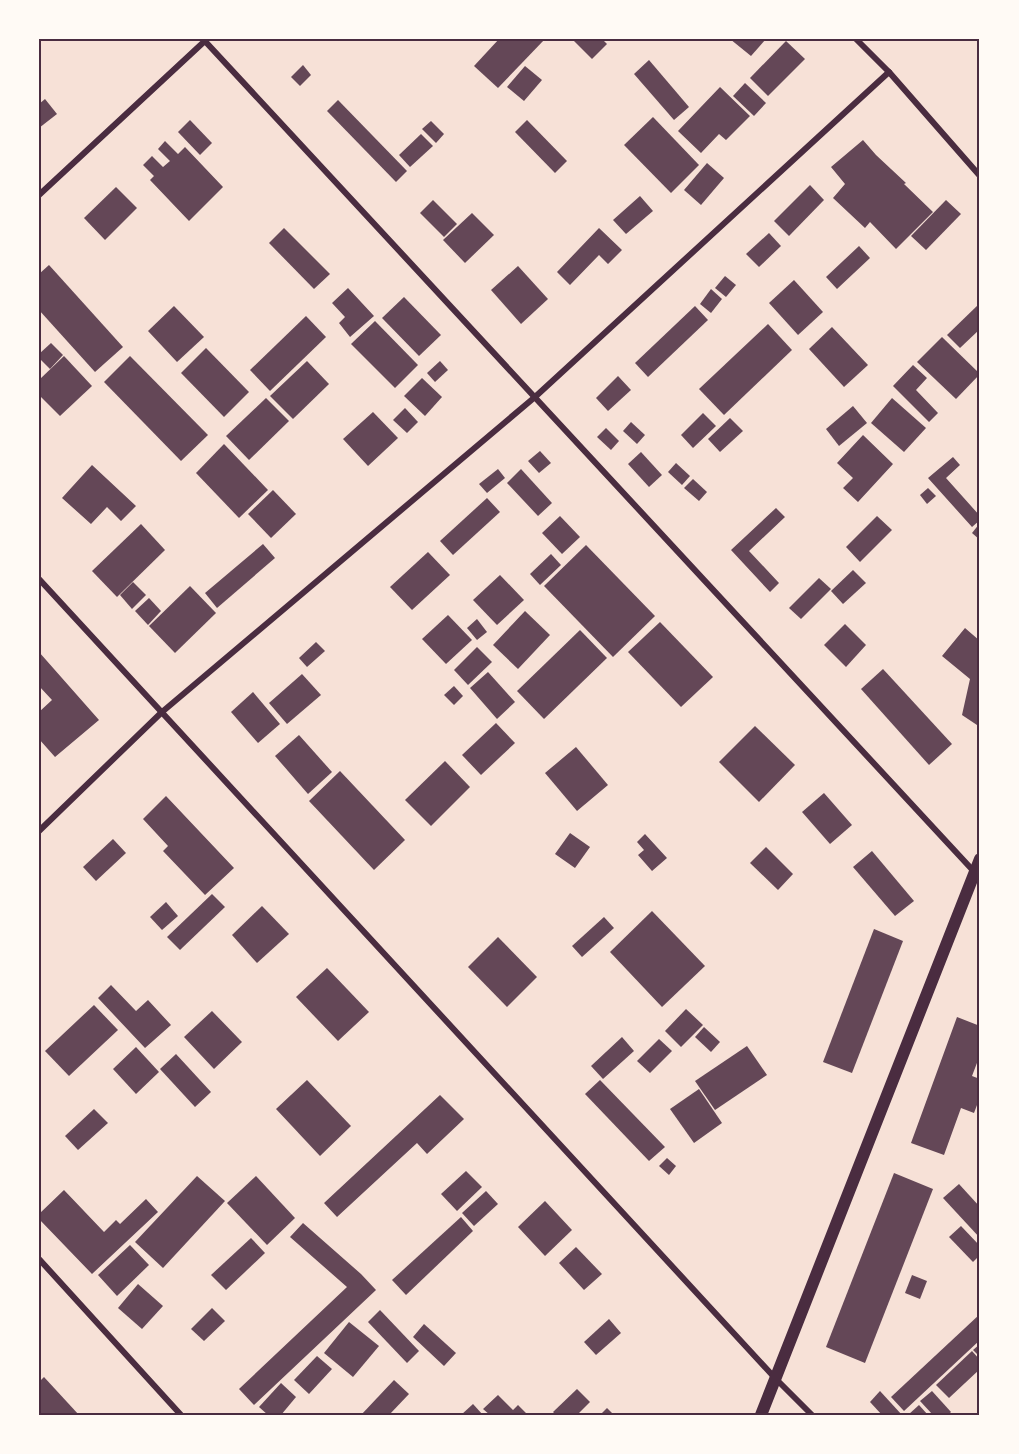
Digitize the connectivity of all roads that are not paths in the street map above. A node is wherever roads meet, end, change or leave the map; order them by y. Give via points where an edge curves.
1 (856, 39) edge
2 (205, 40) edge
3 (889, 72) junction
4 (980, 176) edge
5 (39, 195) edge
6 (535, 397) junction
7 (39, 579) edge
8 (162, 712) junction
9 (39, 831) edge
10 (980, 859) edge
11 (977, 875) edge
12 (39, 1259) edge
13 (775, 1378) junction
14 (181, 1415) edge
15 (761, 1415) edge
16 (812, 1415) edge

1 - 3 street
2 - 5 street
2 - 6 street
3 - 4 street
3 - 6 street
6 - 8 street
6 - 11 street
7 - 8 street
8 - 9 street
8 - 13 street
10 - 11 main road
11 - 13 main road
12 - 14 street
13 - 15 main road
13 - 16 street

